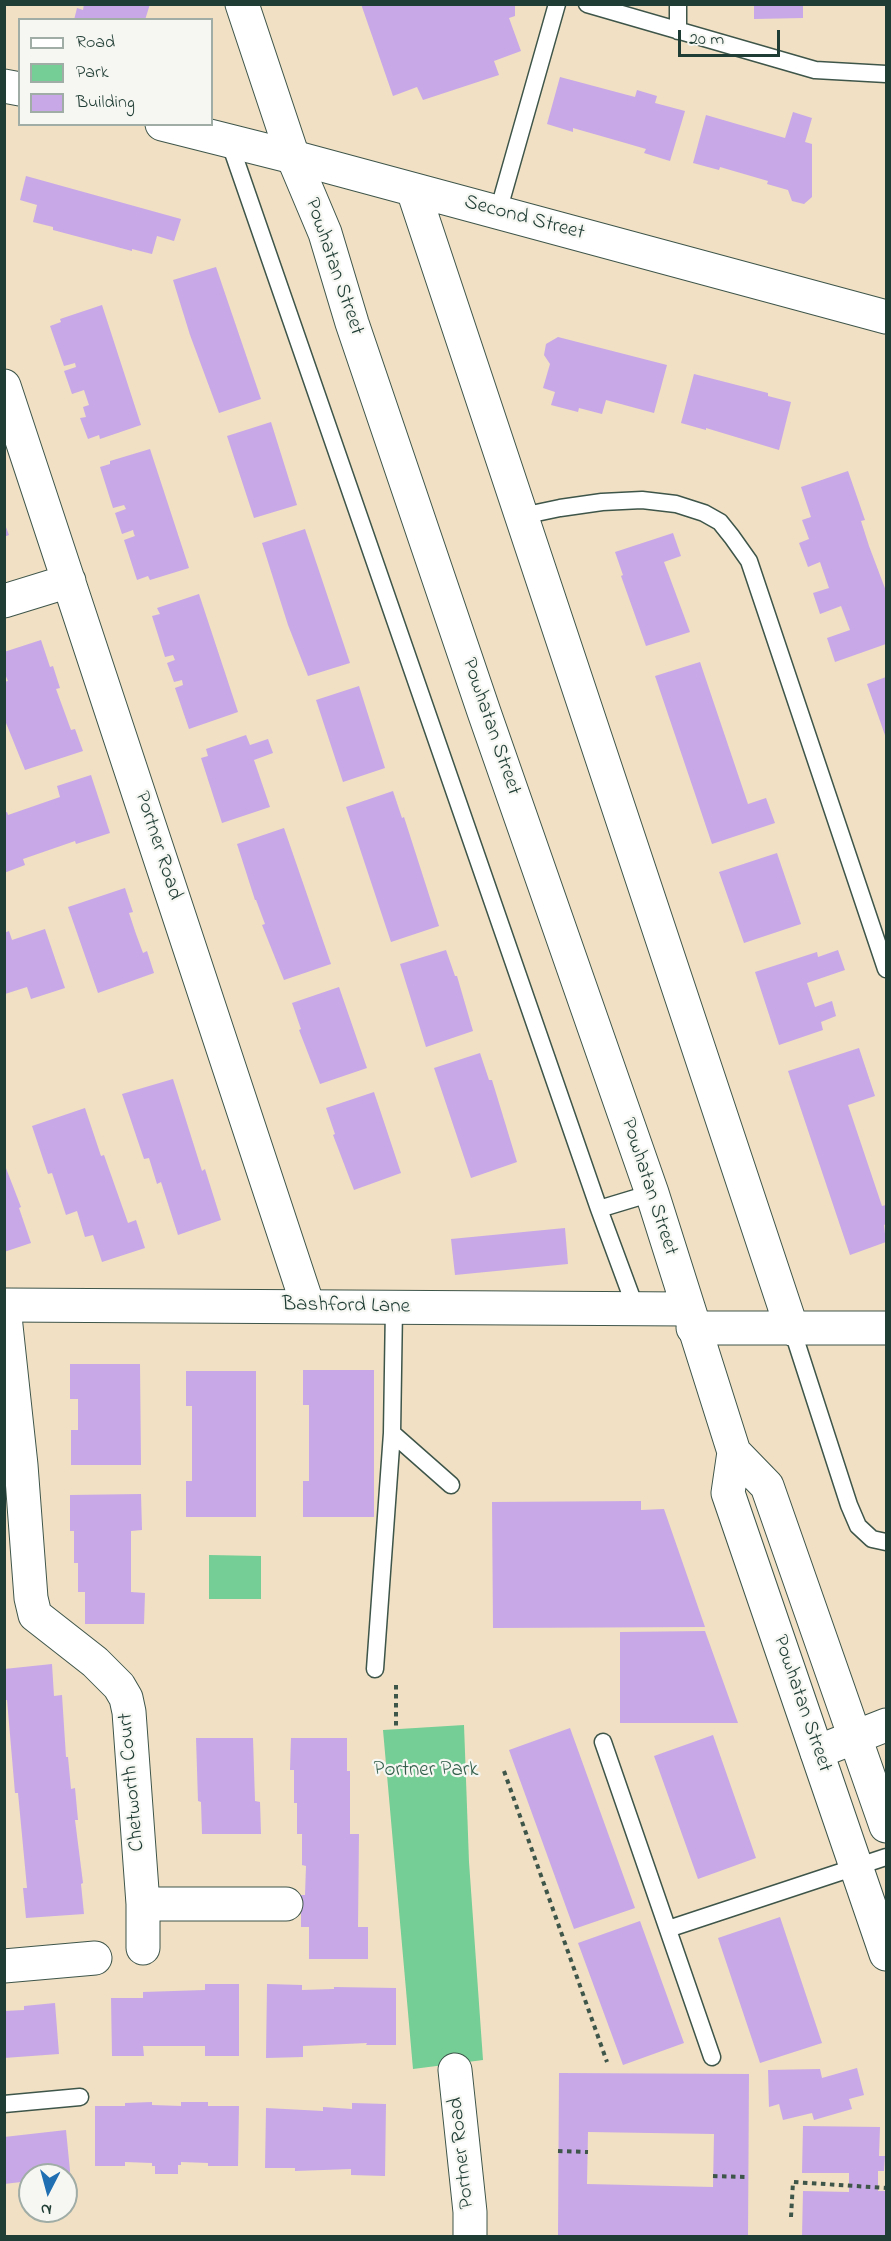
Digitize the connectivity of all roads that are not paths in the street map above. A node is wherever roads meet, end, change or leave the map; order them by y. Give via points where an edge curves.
1 (242, 4) edge
2 (557, 4) edge
3 (587, 4) edge
4 (678, 4) edge
5 (678, 31) junction
6 (886, 74) edge
7 (170, 126) edge
8 (229, 141) junction
9 (293, 157) junction
10 (413, 190) junction
11 (498, 212) junction
12 (886, 317) edge
13 (4, 386) edge
14 (522, 516) junction
15 (69, 581) junction
16 (4, 601) edge
17 (886, 969) edge
18 (652, 1193) junction
19 (599, 1209) junction
20 (4, 1306) edge
21 (308, 1306) junction
22 (394, 1307) junction
23 (636, 1309) junction
24 (690, 1318) junction
25 (886, 1328) edge
26 (792, 1329) junction
27 (392, 1433) junction
28 (734, 1452) junction
29 (451, 1485) dead end
30 (886, 1542) edge
31 (375, 1669) dead end
32 (886, 1725) edge
33 (855, 1737) junction
34 (603, 1742) dead end
35 (817, 1752) junction
36 (886, 1826) edge
37 (872, 1862) edge
38 (143, 1904) junction
39 (286, 1904) dead end
40 (668, 1929) junction
41 (143, 1948) dead end
42 (886, 1954) edge
43 (95, 1958) dead end
44 (4, 1966) edge
45 (712, 2058) dead end
46 (455, 2070) dead end
47 (80, 2097) dead end
48 (4, 2104) edge
49 (470, 2236) edge

1 - 9 street, Powhatan Street
2 - 11 lane
3 - 5 lane
4 - 5 lane
5 - 6 lane via 815,70
7 - 8 street, Second Street
8 - 9 street, Second Street
8 - 19 lane
9 - 10 street, Second Street
9 - 18 street, Powhatan Street via 325,233 484,712
10 - 11 street, Second Street
10 - 14 street
11 - 12 street, Second Street
13 - 15 street, Portner Road
14 - 17 lane via 591,503 642,500 676,504 720,522 748,561
14 - 26 street
15 - 16 street
15 - 21 street, Portner Road
18 - 19 lane
18 - 24 street, Powhatan Street
19 - 23 lane
20 - 21 street, Bashford Lane
20 - 38 street, Chetworth Court via 31,1598 35,1615 94,1662 126,1698
21 - 22 street, Bashford Lane
22 - 23 street, Bashford Lane
22 - 27 lane
23 - 24 street, Bashford Lane
24 - 26 street, Bashford Lane
24 - 28 street, Powhatan Street
25 - 26 street, Bashford Lane
26 - 30 lane via 853,1516 872,1539
27 - 29 lane
27 - 31 lane
28 - 33 street, Powhatan Street via 766,1486
28 - 35 street, Powhatan Street via 728,1493
32 - 33 street
33 - 35 street
33 - 36 street, Powhatan Street
34 - 40 lane
35 - 37 street, Powhatan Street
37 - 40 lane
37 - 42 street, Powhatan Street
38 - 39 street
38 - 41 street, Chetworth Court
40 - 45 lane
43 - 44 street
46 - 49 street, Portner Road
47 - 48 lane

